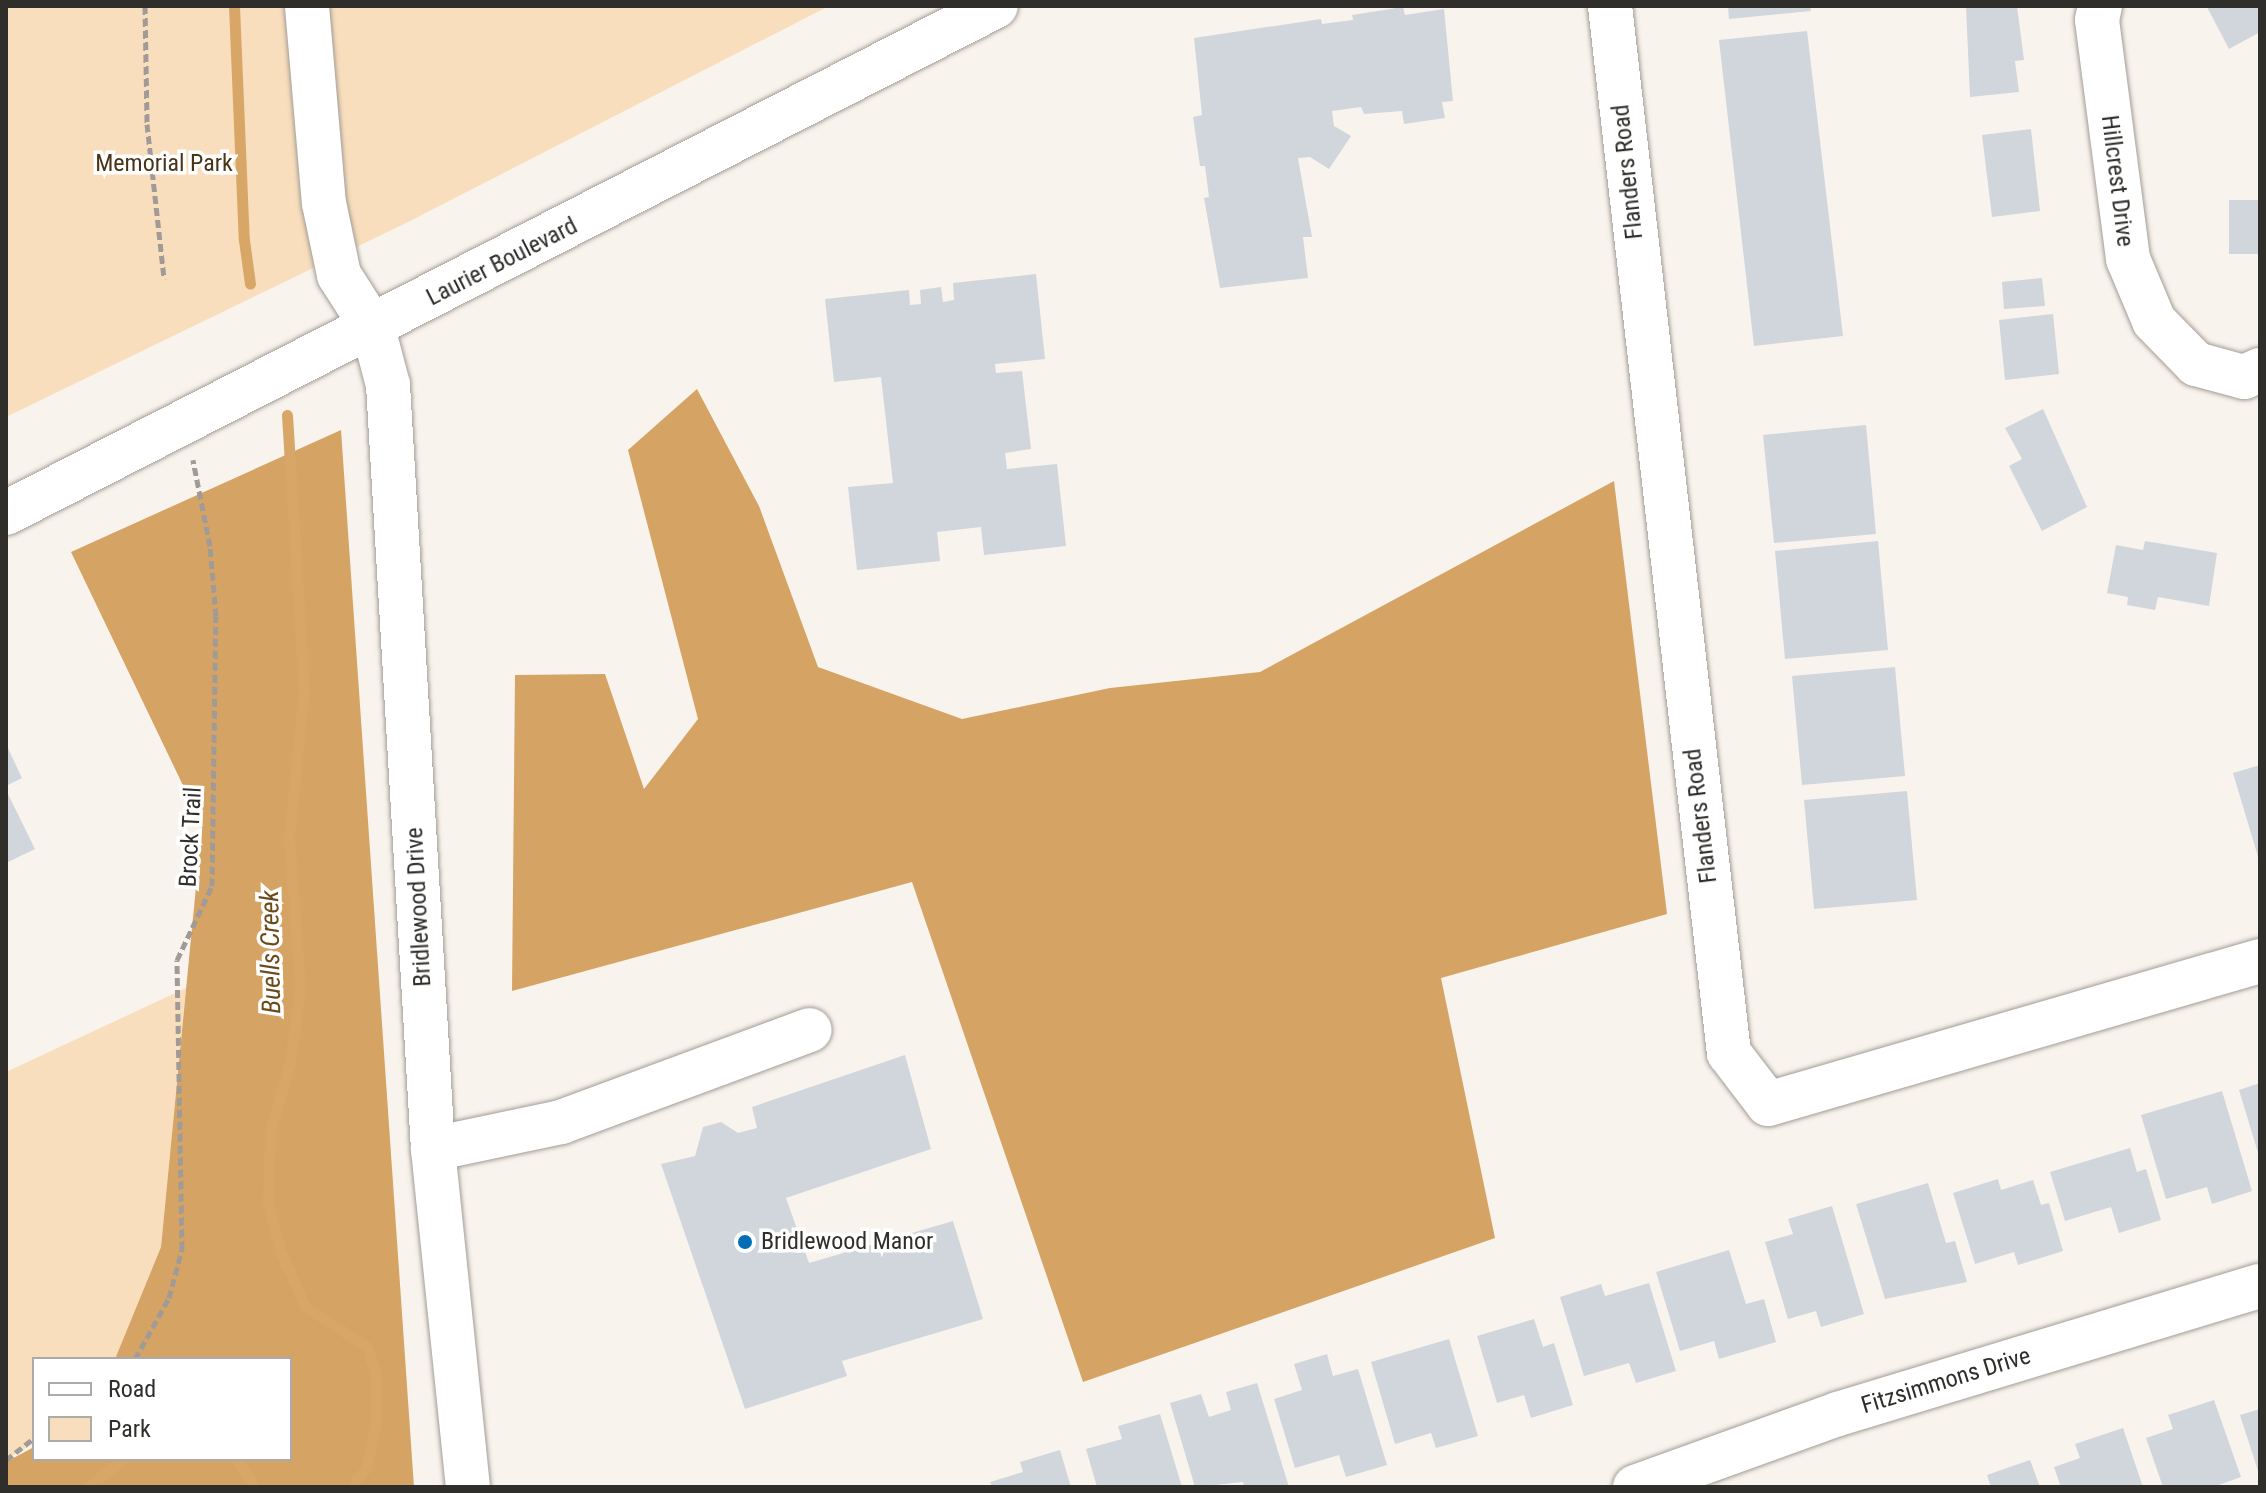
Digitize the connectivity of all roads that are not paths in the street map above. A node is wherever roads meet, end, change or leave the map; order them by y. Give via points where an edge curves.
1 (307, 6) edge
2 (996, 6) edge
3 (1610, 6) edge
4 (2100, 6) edge
5 (373, 328) junction
6 (2260, 370) edge
7 (6, 513) edge
8 (2260, 961) edge
9 (810, 1030) dead end
10 (433, 1149) junction
11 (2260, 1286) edge
12 (1724, 1474) edge
13 (468, 1487) edge
14 (1635, 1487) edge

1 - 5 street, Bridlewood Drive via 324,203 339,275
2 - 5 street, Laurier Boulevard
3 - 8 street, Flanders Road via 1729,1053 1768,1104
4 - 6 street, Hillcrest Drive via 2097,20 2128,259 2149,309 2196,364 2244,377
5 - 7 street, Laurier Boulevard
5 - 10 street, Bridlewood Drive via 388,385
9 - 10 street via 561,1122
10 - 13 street, Bridlewood Drive
11 - 12 street, Fitzsimmons Drive via 1838,1414
12 - 14 street, Fitzsimmons Drive

